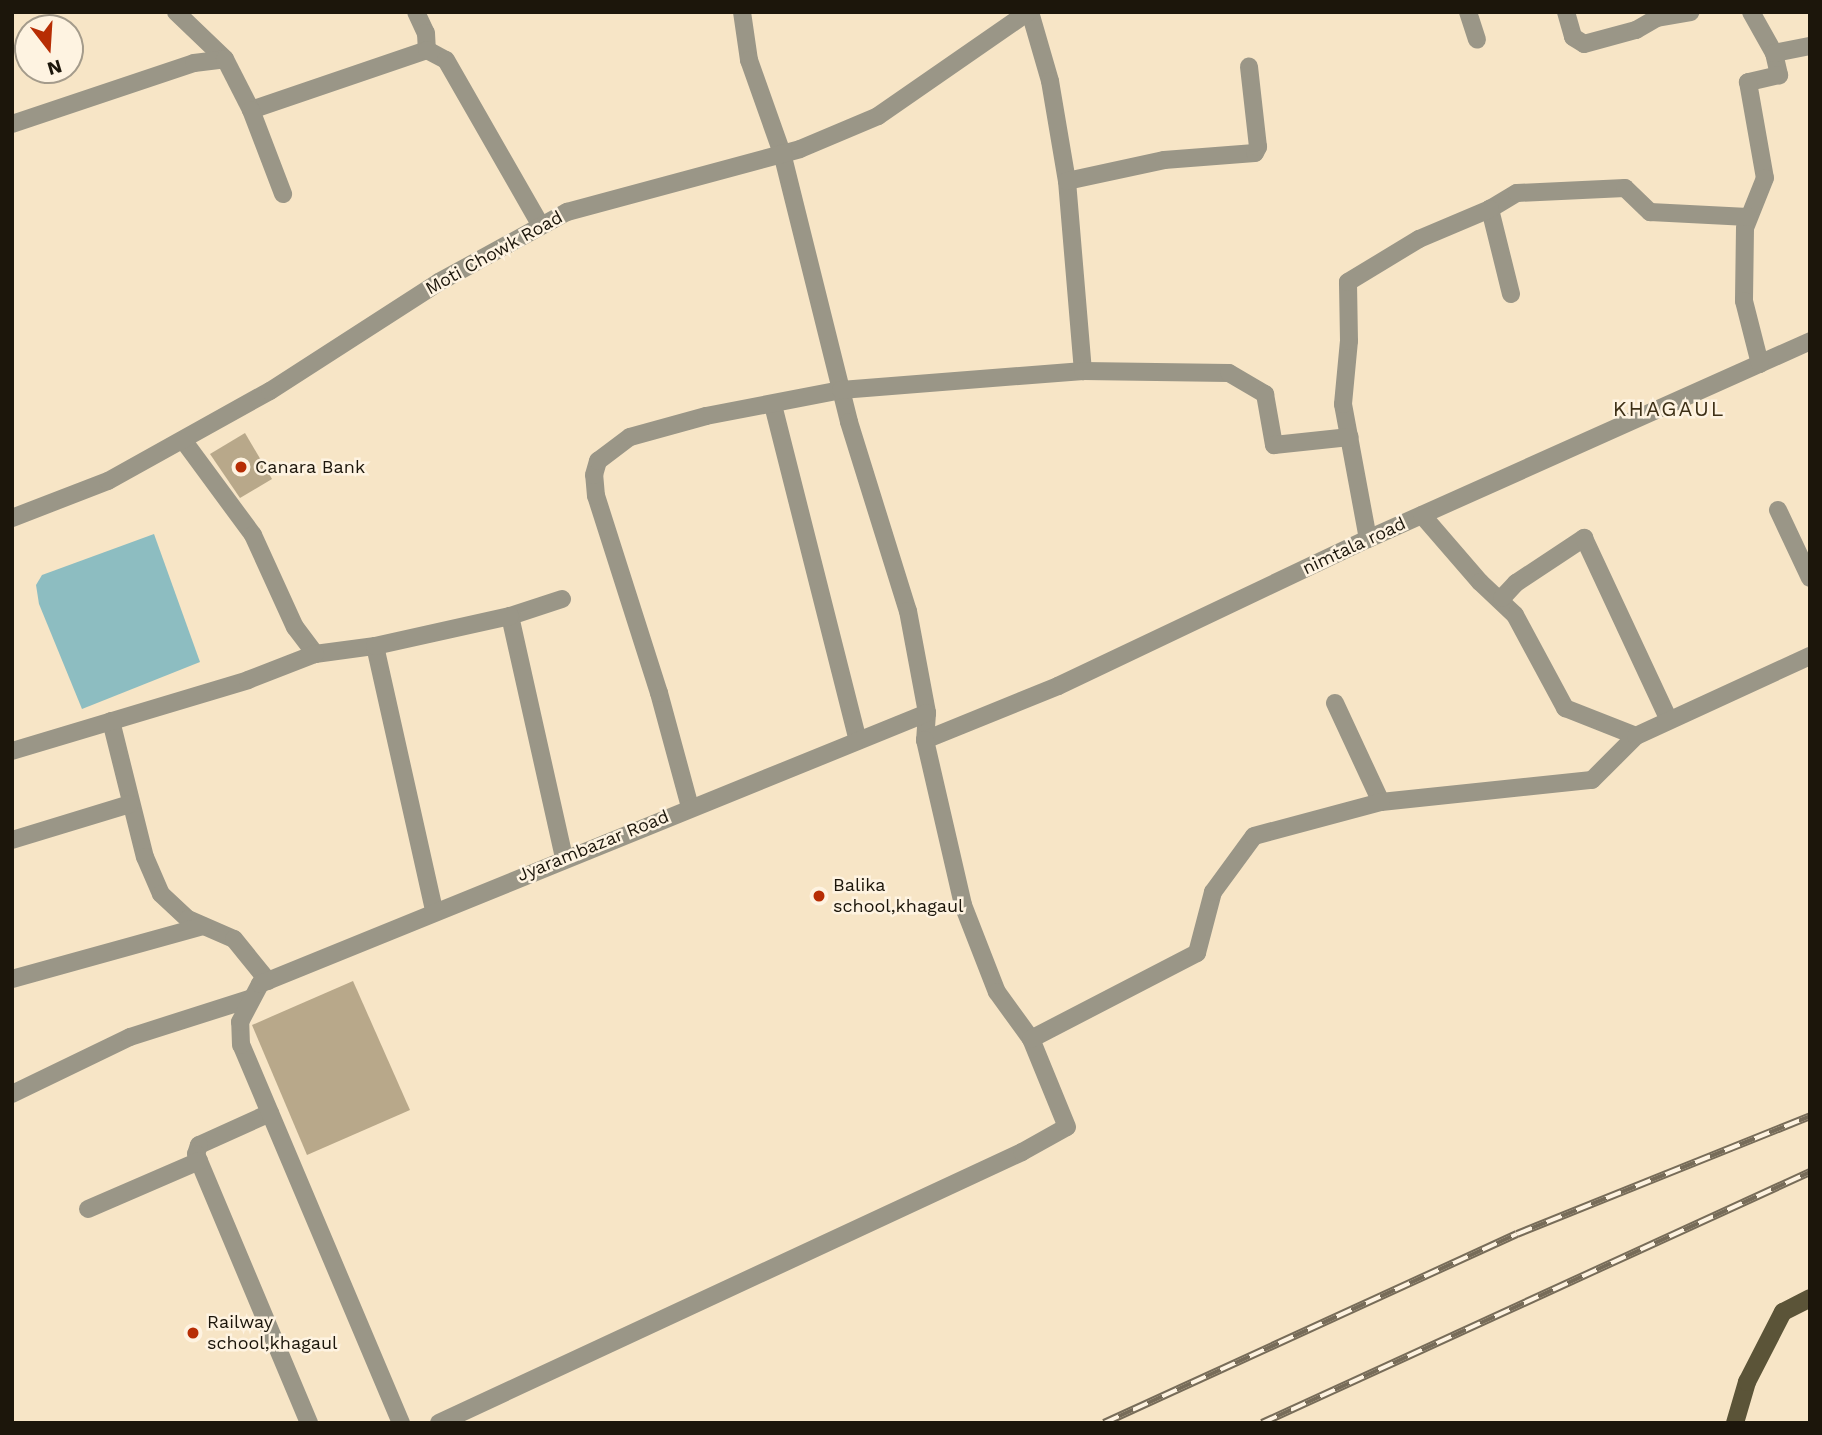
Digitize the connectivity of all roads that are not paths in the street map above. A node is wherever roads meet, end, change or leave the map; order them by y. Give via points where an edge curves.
1 (176, 12) edge
2 (415, 12) edge
3 (742, 12) edge
4 (1029, 12) edge
5 (1468, 12) edge
6 (1566, 12) edge
7 (1690, 12) edge
8 (1751, 12) edge
9 (1477, 40) dead end
10 (1810, 46) edge
11 (427, 50) junction
12 (1774, 53) junction
13 (225, 59) junction
14 (1249, 67) dead end
15 (251, 110) junction
16 (12, 124) edge
17 (782, 153) junction
18 (1067, 181) junction
19 (283, 194) dead end
20 (1490, 209) junction
21 (1748, 217) junction
22 (541, 226) junction
23 (1511, 294) dead end
24 (1810, 341) edge
25 (1760, 364) junction
26 (1083, 371) junction
27 (841, 390) junction
28 (773, 405) junction
29 (1350, 437) junction
30 (183, 440) junction
31 (1778, 510) dead end
32 (1422, 515) junction
33 (12, 517) edge
34 (1368, 538) junction
35 (1810, 578) edge
36 (1502, 598) junction
37 (562, 599) dead end
38 (510, 616) junction
39 (375, 646) junction
40 (314, 654) junction
41 (1810, 656) edge
42 (1335, 704) dead end
43 (927, 712) junction
44 (1669, 720) junction
45 (111, 721) junction
46 (1636, 736) junction
47 (858, 740) junction
48 (925, 740) junction
49 (12, 751) edge
50 (1381, 802) junction
51 (130, 804) junction
52 (690, 807) junction
53 (12, 840) edge
54 (564, 858) junction
55 (434, 911) junction
56 (203, 926) junction
57 (12, 979) edge
58 (260, 988) junction
59 (1031, 1039) junction
60 (12, 1094) edge
61 (270, 1113) junction
62 (199, 1161) junction
63 (88, 1209) dead end
64 (1810, 1298) edge
65 (309, 1423) edge
66 (401, 1423) edge
67 (439, 1423) edge
68 (1735, 1423) edge

1 - 13 street
2 - 11 street via 426,33
3 - 17 street via 749,60
4 - 17 street, Moti Chowk Road via 878,116
4 - 18 street via 1050,81
5 - 9 street
6 - 7 street via 1573,37 1584,44 1636,30 1657,18
8 - 12 street
10 - 12 street
11 - 15 street
11 - 22 street via 446,60
12 - 21 street via 1779,75 1748,82 1765,178
13 - 15 street
13 - 16 street via 194,63
14 - 18 street via 1255,153 1164,160
15 - 19 street
17 - 22 street, Moti Chowk Road via 567,212
17 - 27 street
18 - 26 street
20 - 21 street via 1517,193 1625,188 1650,212
20 - 23 street
20 - 29 street via 1419,239 1348,282 1343,404
21 - 25 street via 1744,301
22 - 30 street, Moti Chowk Road via 439,282 270,391
24 - 25 street, nimtala road
25 - 32 street, nimtala road
26 - 27 street
26 - 29 street via 1229,373 1265,394 1274,445
27 - 28 street
27 - 43 street via 908,611
28 - 47 street
28 - 52 street via 630,437 598,461 594,475 608,538 659,693
29 - 34 street
30 - 33 street, Moti Chowk Road via 108,481
30 - 40 street via 253,535 295,627
31 - 35 street
32 - 34 street, nimtala road
32 - 36 street via 1480,582
34 - 48 street, nimtala road via 1058,686
36 - 44 street via 1516,583 1584,538
36 - 46 street via 1516,615 1564,708
37 - 38 street
38 - 39 street
38 - 54 street
39 - 40 street
39 - 55 street
40 - 45 street via 248,680
41 - 44 street
42 - 50 street
43 - 47 street, Jyarambazar Road
43 - 48 street
44 - 46 street
45 - 49 street
45 - 51 street
46 - 50 street via 1592,780
47 - 52 street, Jyarambazar Road
48 - 59 street via 963,905 997,992
50 - 59 street via 1254,836 1213,892 1197,953
51 - 53 street
51 - 56 street via 161,894 174,909
52 - 54 street, Jyarambazar Road
54 - 55 street, Jyarambazar Road
55 - 58 street, Jyarambazar Road
56 - 57 street
56 - 58 street via 234,939
58 - 60 street, Jyarambazar Road via 130,1037
58 - 61 street via 240,1022 242,1045
59 - 67 street via 1067,1127 997,1164
61 - 62 street via 199,1145
61 - 66 street
62 - 63 street
62 - 65 street
64 - 68 main road via 1783,1312 1747,1381

